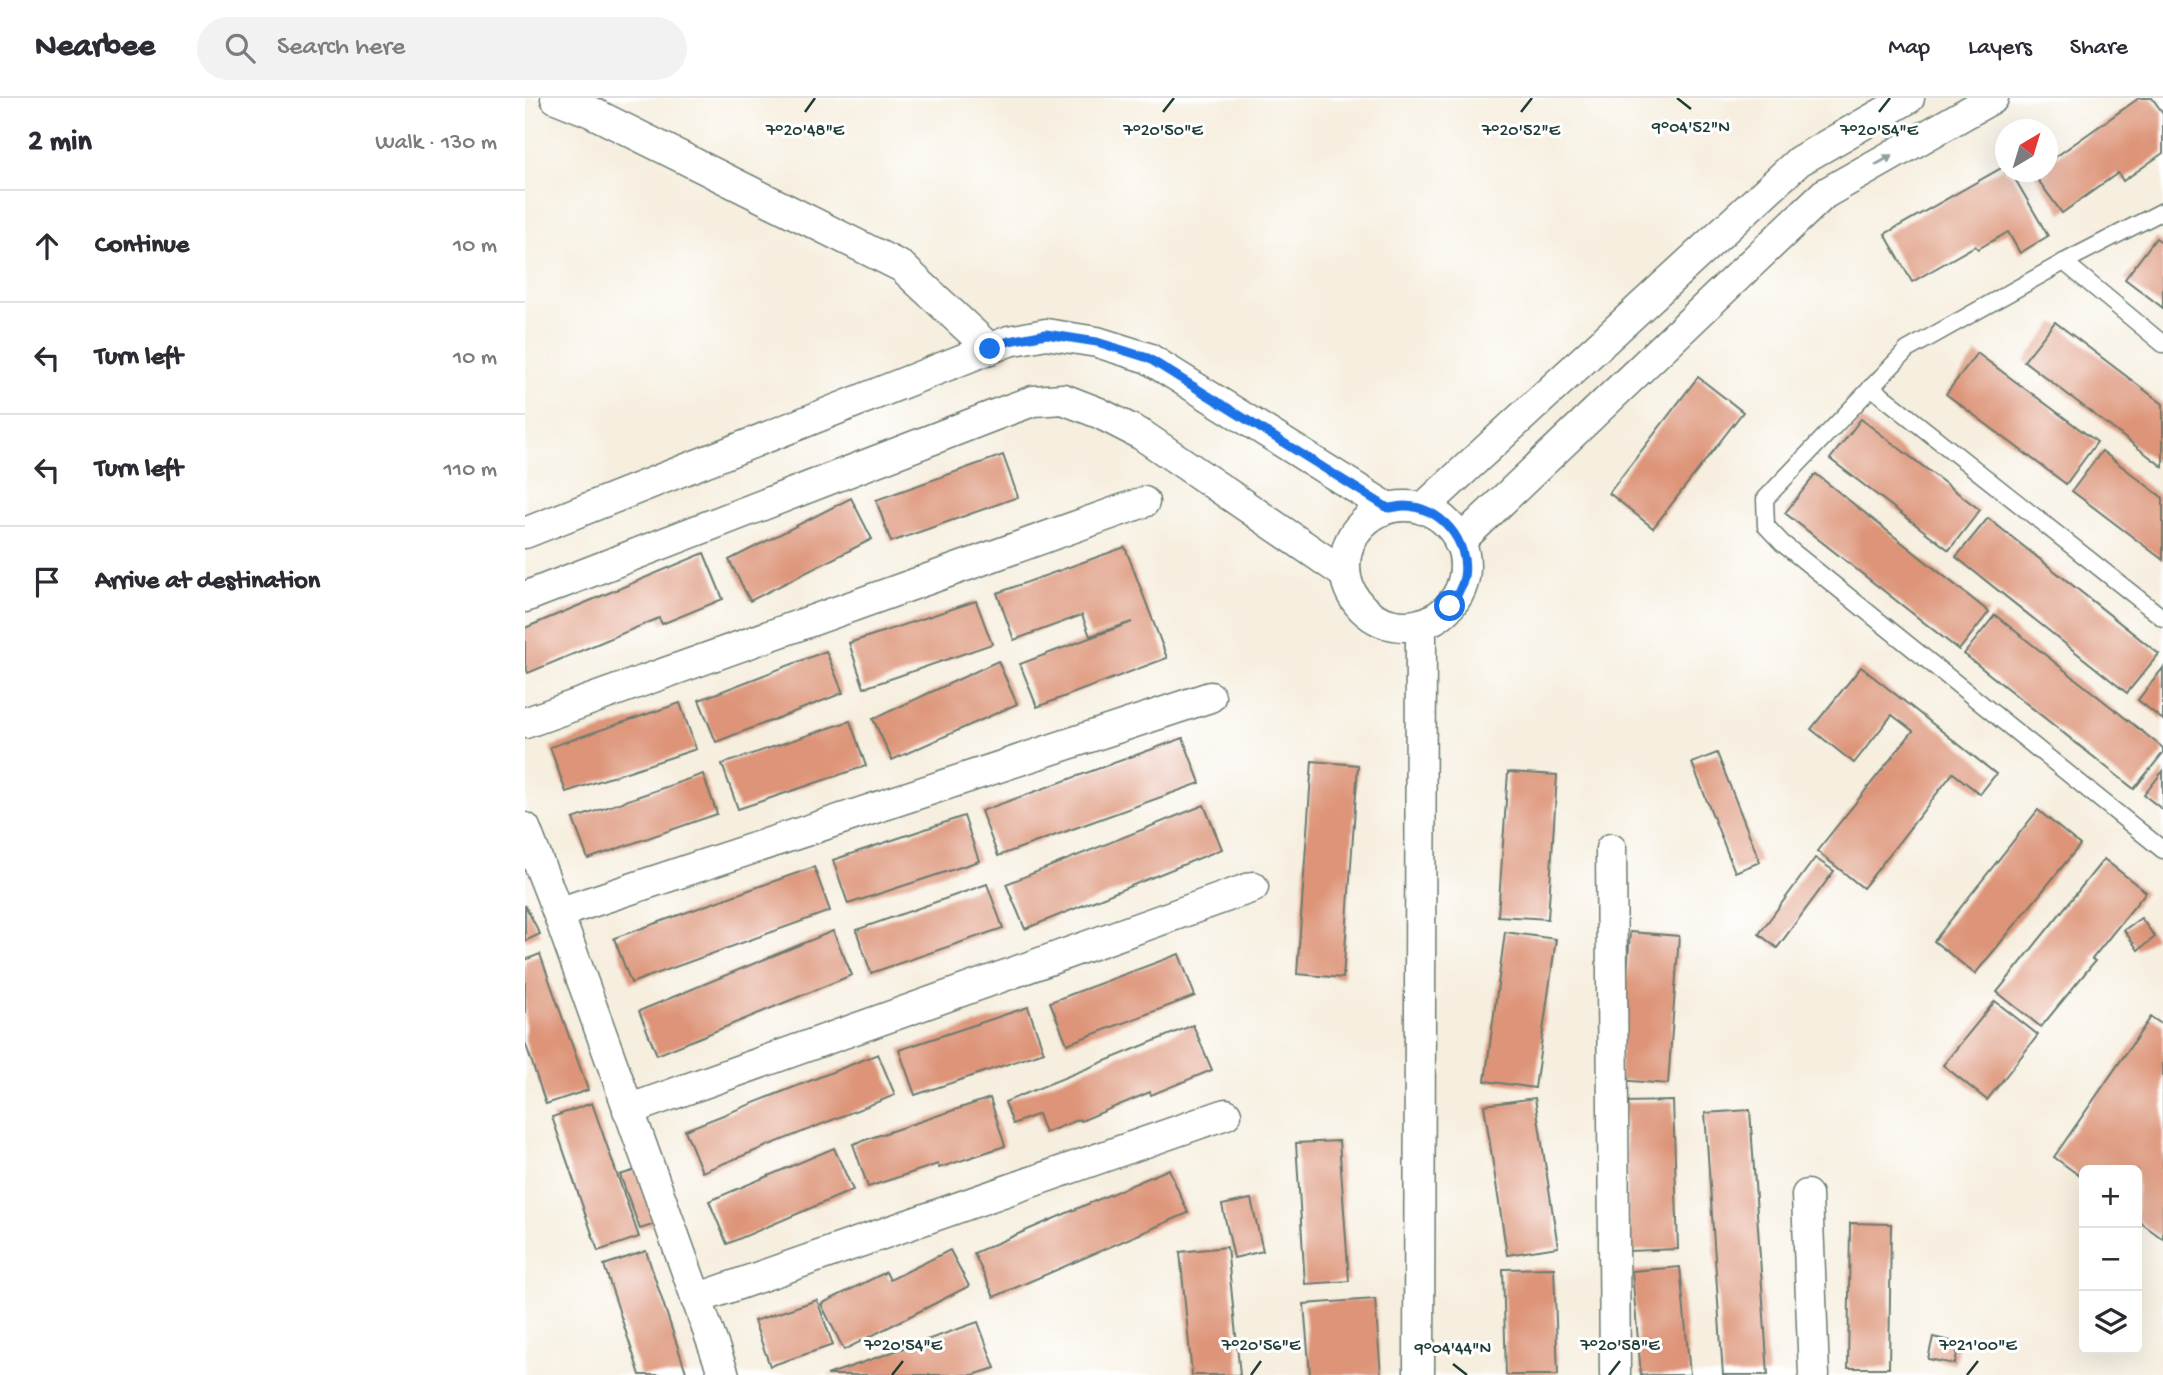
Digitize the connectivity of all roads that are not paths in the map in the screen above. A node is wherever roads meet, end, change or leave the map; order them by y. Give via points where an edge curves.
1 (556, 98) edge
2 (1909, 98) edge
3 (1993, 98) edge
4 (1799, 161) junction
5 (1824, 194) junction
6 (2163, 211) edge
7 (2064, 262) junction
8 (2163, 344) edge
9 (990, 349) junction
10 (1871, 387) junction
11 (1145, 502) dead end
12 (1388, 508) junction
13 (1422, 509) junction
14 (525, 533) edge
15 (1459, 542) junction
16 (1345, 574) junction
17 (525, 597) edge
18 (2163, 618) edge
19 (1421, 624) junction
20 (1210, 697) dead end
21 (525, 723) edge
22 (525, 828) edge
23 (1611, 849) dead end
24 (2163, 850) edge
25 (1253, 887) dead end
26 (558, 913) junction
27 (628, 1110) junction
28 (1226, 1114) dead end
29 (1807, 1195) dead end
30 (696, 1299) junction
31 (724, 1375) edge
32 (1419, 1375) edge
33 (1615, 1375) edge
34 (1814, 1375) edge

1 - 9 street via 902,267
2 - 4 street
5 -> 3 street
4 - 5 street
4 - 13 street
5 - 15 street
6 - 7 lane
7 - 8 lane
7 - 10 lane via 1907,350
9 - 12 street via 1046,334 1097,342 1148,358
9 - 14 street
10 - 18 lane
10 - 24 lane via 1765,499 1766,526
11 - 21 street
12 - 13 street
12 - 16 street via 1359,526 1345,557
13 - 15 street via 1450,527
15 - 19 street via 1464,575 1459,591 1450,606
16 - 17 street via 1142,435 1063,398 1033,401 1000,413
16 - 19 street via 1359,605 1372,616 1388,624
19 - 32 street
20 - 26 street
22 - 26 street
23 - 33 street
25 - 27 street
26 - 27 street
27 - 30 street
28 - 30 street
29 - 34 street
30 - 31 street

